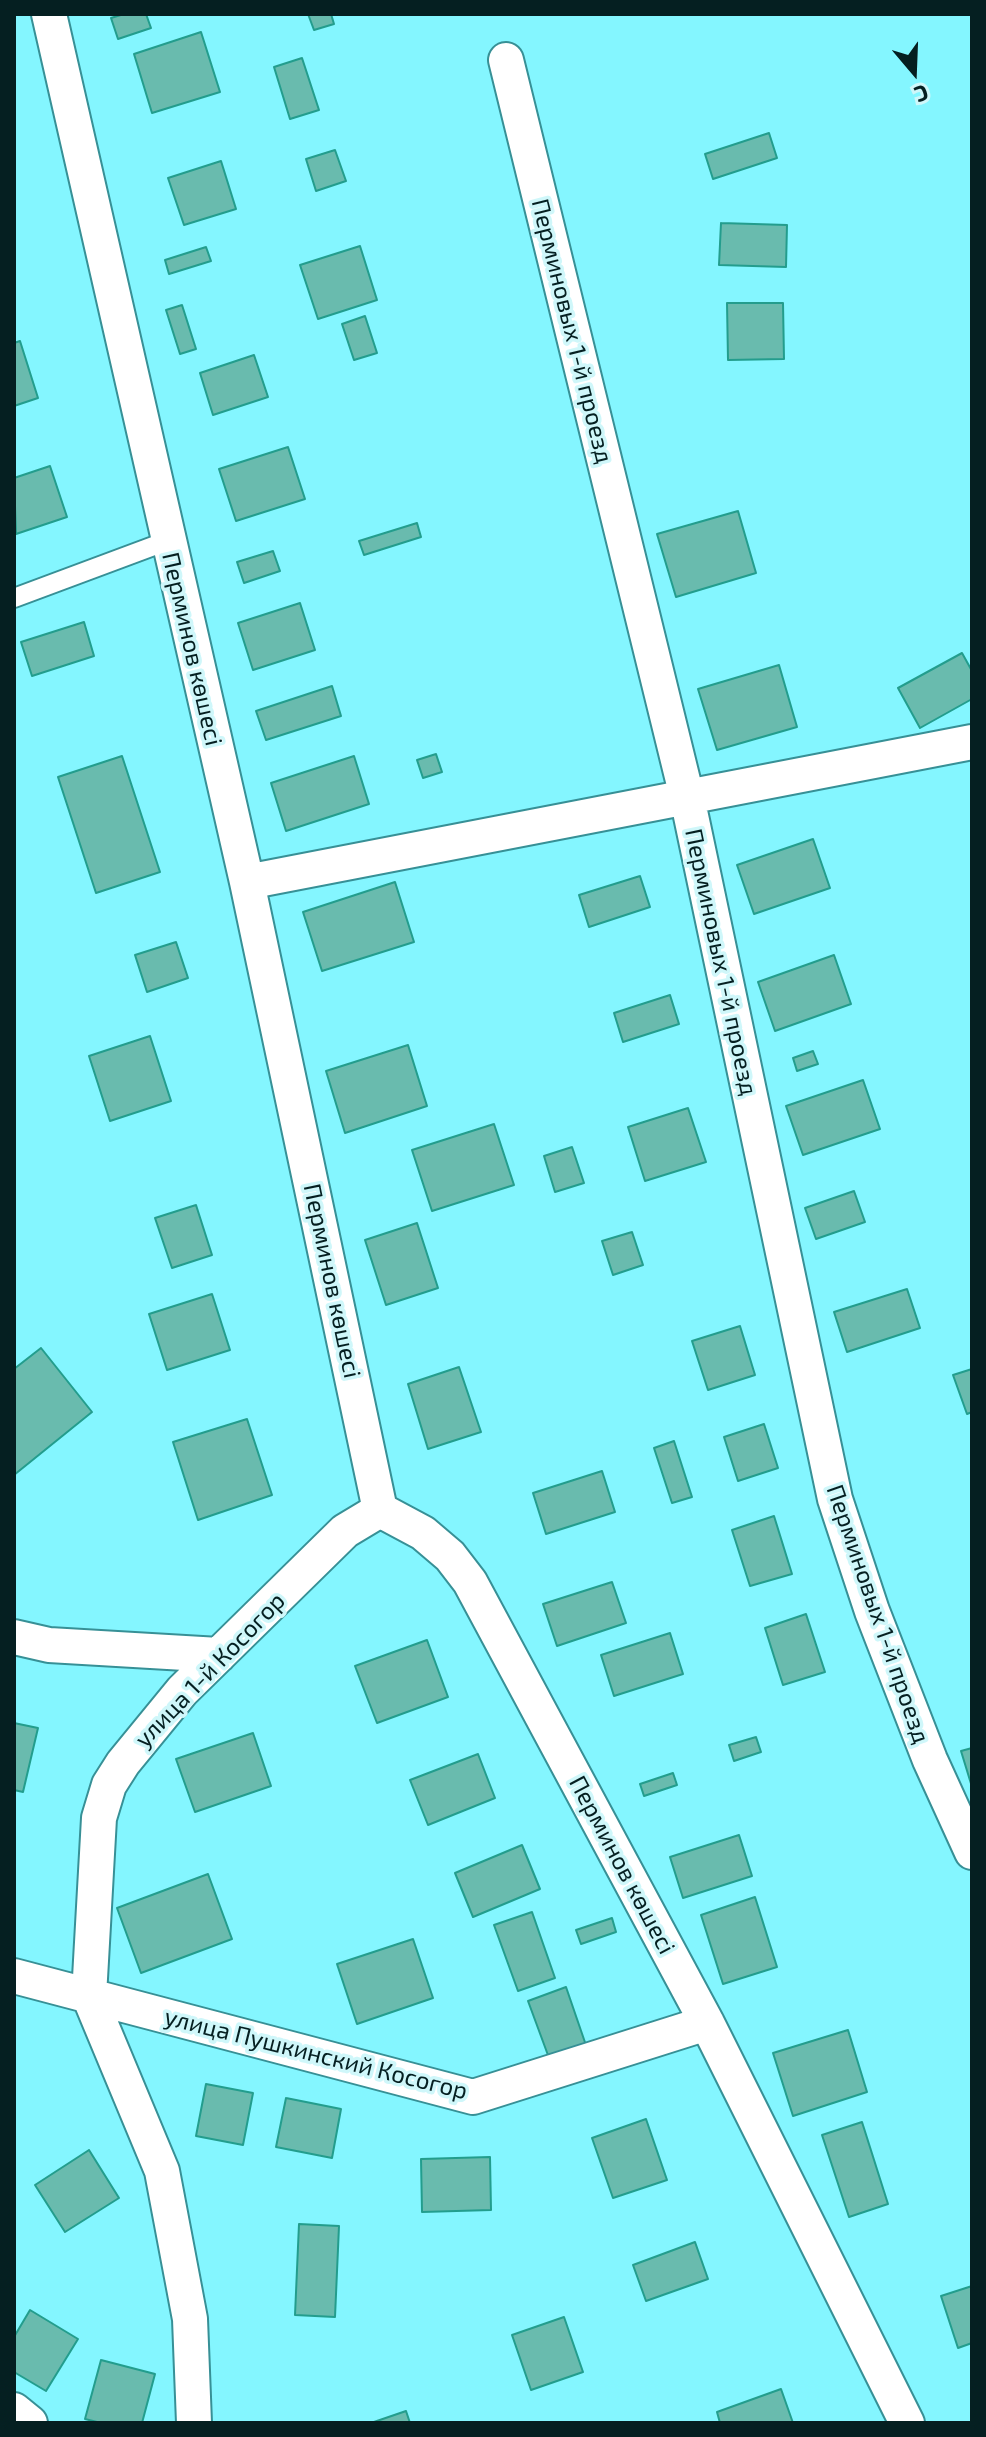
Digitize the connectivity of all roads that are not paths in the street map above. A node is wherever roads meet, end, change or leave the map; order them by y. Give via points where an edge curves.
1 (49, 14) edge
2 (506, 60) dead end
3 (167, 541) junction
4 (14, 598) edge
5 (972, 742) edge
6 (687, 797) junction
7 (247, 882) junction
8 (380, 1510) junction
9 (14, 1637) edge
10 (219, 1655) junction
11 (972, 1852) edge
12 (14, 1976) edge
13 (89, 1996) junction
14 (707, 2023) junction
15 (14, 2410) edge
16 (30, 2423) edge
17 (194, 2423) edge
18 (907, 2423) edge

1 - 3 street, Перминов көшесі
2 - 6 street, Перминовых 1-й проезд
3 - 4 lane
3 - 7 street, Перминов көшесі
5 - 6 street
6 - 7 street
6 - 11 street, Перминовых 1-й проезд via 835,1499 877,1624
7 - 8 street, Перминов көшесі
8 - 10 street, улица 1-й Косогор via 345,1531
8 - 14 street, Перминов көшесі via 423,1533 470,1582
9 - 10 street via 49,1645
10 - 13 street, улица 1-й Косогор via 150,1727 109,1785 99,1818
12 - 13 street, улица Пушкинский Косогор
13 - 14 street, улица Пушкинский Косогор via 473,2097
13 - 17 street, улица 1-й Косогор via 162,2171 190,2319
14 - 18 street, Перминов көшесі
15 - 16 street

